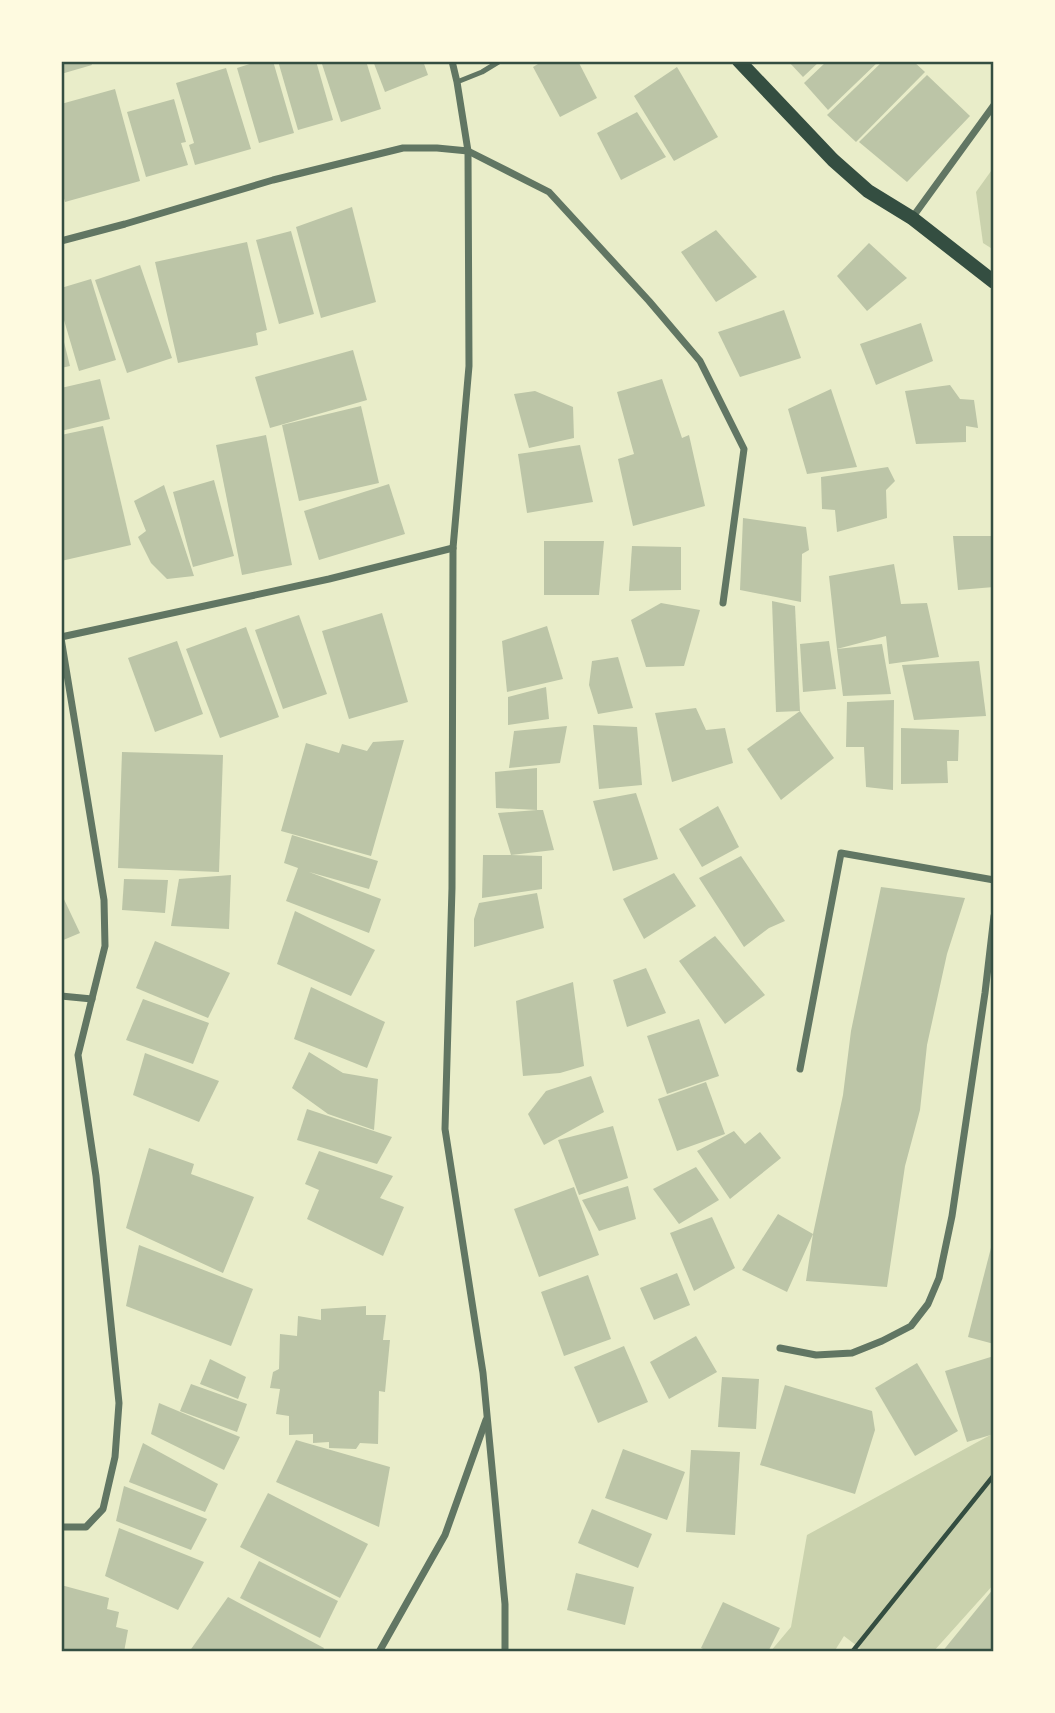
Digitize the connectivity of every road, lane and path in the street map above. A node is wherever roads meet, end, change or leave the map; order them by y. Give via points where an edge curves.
1 (452, 61) edge
2 (500, 61) edge
3 (739, 61) edge
4 (457, 82) junction
5 (994, 105) edge
6 (468, 150) junction
7 (912, 218) junction
8 (61, 241) edge
9 (994, 282) edge
10 (453, 548) junction
11 (723, 603) dead end
12 (61, 637) edge
13 (994, 880) edge
14 (994, 916) edge
15 (61, 996) edge
16 (92, 999) junction
17 (800, 1069) dead end
18 (780, 1348) dead end
19 (487, 1416) junction
20 (994, 1475) edge
21 (61, 1527) edge
22 (379, 1652) edge
23 (505, 1652) edge
24 (852, 1652) edge

1 - 4 street
2 - 4 lane
3 - 7 main road via 834,160 869,191
4 - 6 street
5 - 7 street
6 - 8 street via 403,148
6 - 10 street via 469,366
6 - 11 street via 549,192 700,361 744,449
7 - 9 main road
10 - 12 street
10 - 19 street via 452,888 444,1129
12 - 16 street via 104,900 105,946
13 - 17 street via 841,853
14 - 18 street via 952,1216 939,1278 928,1304 911,1326 852,1353 816,1355
15 - 16 street
16 - 21 street via 78,1055 96,1177 119,1403 116,1457 103,1509 86,1527
19 - 22 street via 445,1535
19 - 23 street via 505,1604
20 - 24 path

